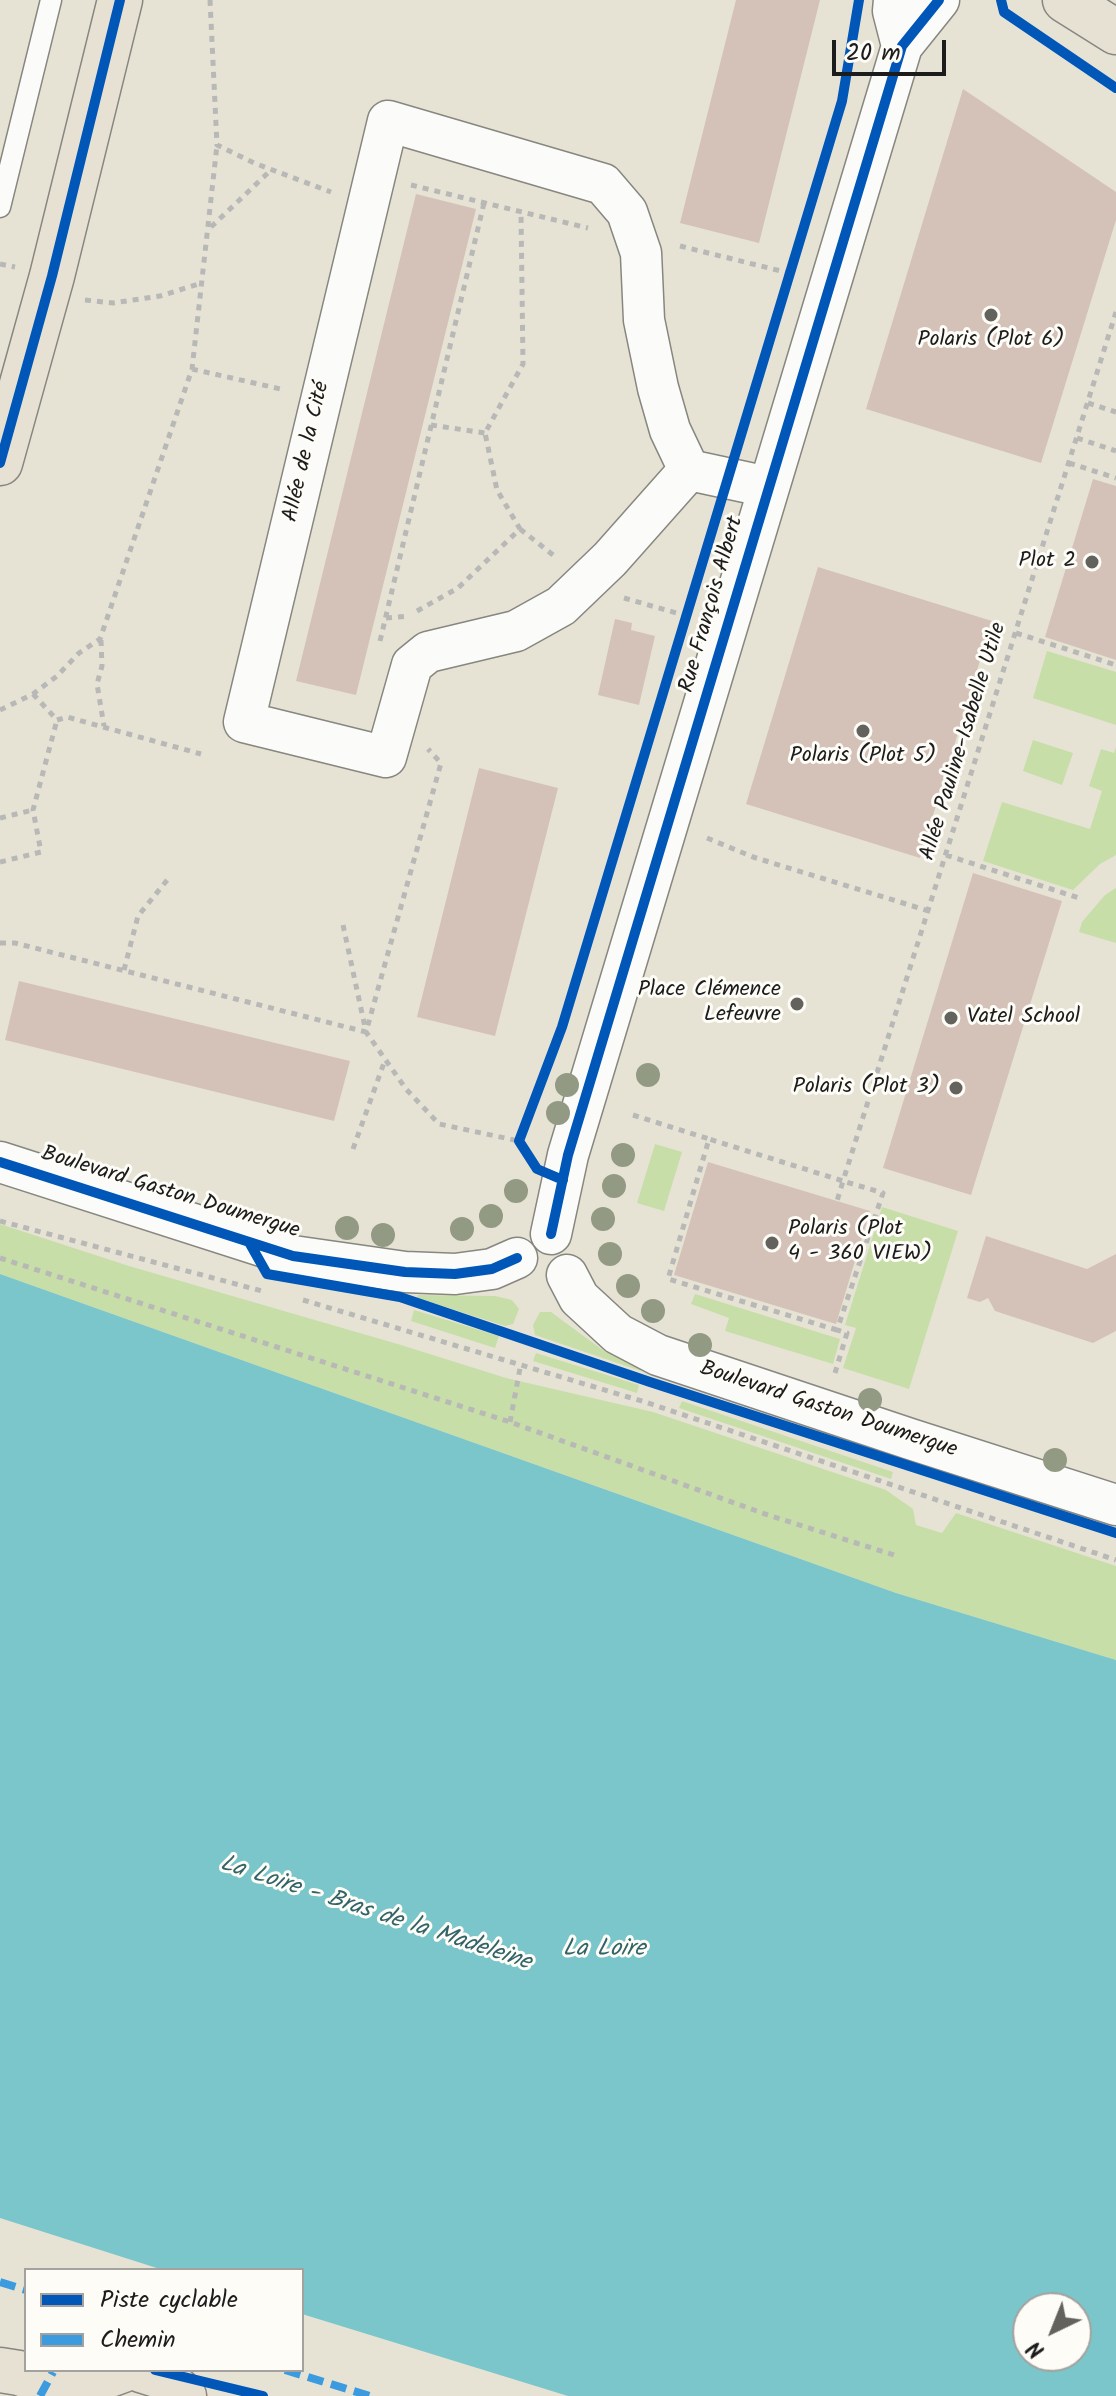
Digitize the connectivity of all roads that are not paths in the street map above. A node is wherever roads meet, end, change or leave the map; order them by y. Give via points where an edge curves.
1 (51, 0) edge
2 (120, 0) edge
3 (894, 0) edge
4 (939, 0) edge
5 (1065, 0) edge
6 (1116, 32) edge
7 (902, 46) junction
8 (0, 207) edge
9 (0, 463) edge
10 (689, 470) junction
11 (768, 487) junction
12 (0, 1162) edge
13 (551, 1234) junction
14 (517, 1258) junction
15 (567, 1275) junction
16 (1116, 1505) edge
17 (0, 2370) edge
18 (114, 2372) edge
19 (147, 2372) edge
20 (0, 2381) edge
21 (81, 2393) edge
22 (13, 2396) edge
23 (184, 2396) edge

1 - 8 lane
2 - 9 main road
3 - 7 street, Rue François Albert
4 - 7 street, Rue François Albert
5 - 6 main road
7 - 11 street, Rue François Albert
10 - 10 street, Allée de la Cité via 658,388 644,320 641,253 627,212 603,184 388,121 244,722 386,757 412,665 428,652 516,631 561,606
10 - 11 street
11 - 13 street, Rue François Albert via 568,1155
12 - 14 street, Boulevard Gaston Doumergue via 293,1256 455,1274 492,1269
13 - 14 street via 532,1235
13 - 15 street via 570,1250
14 - 15 street via 521,1274 534,1285 552,1286
15 - 16 street, Boulevard Gaston Doumergue via 579,1298 618,1334 658,1355
17 - 21 main road
18 - 21 main road
19 - 23 main road via 163,2377
20 - 22 main road

